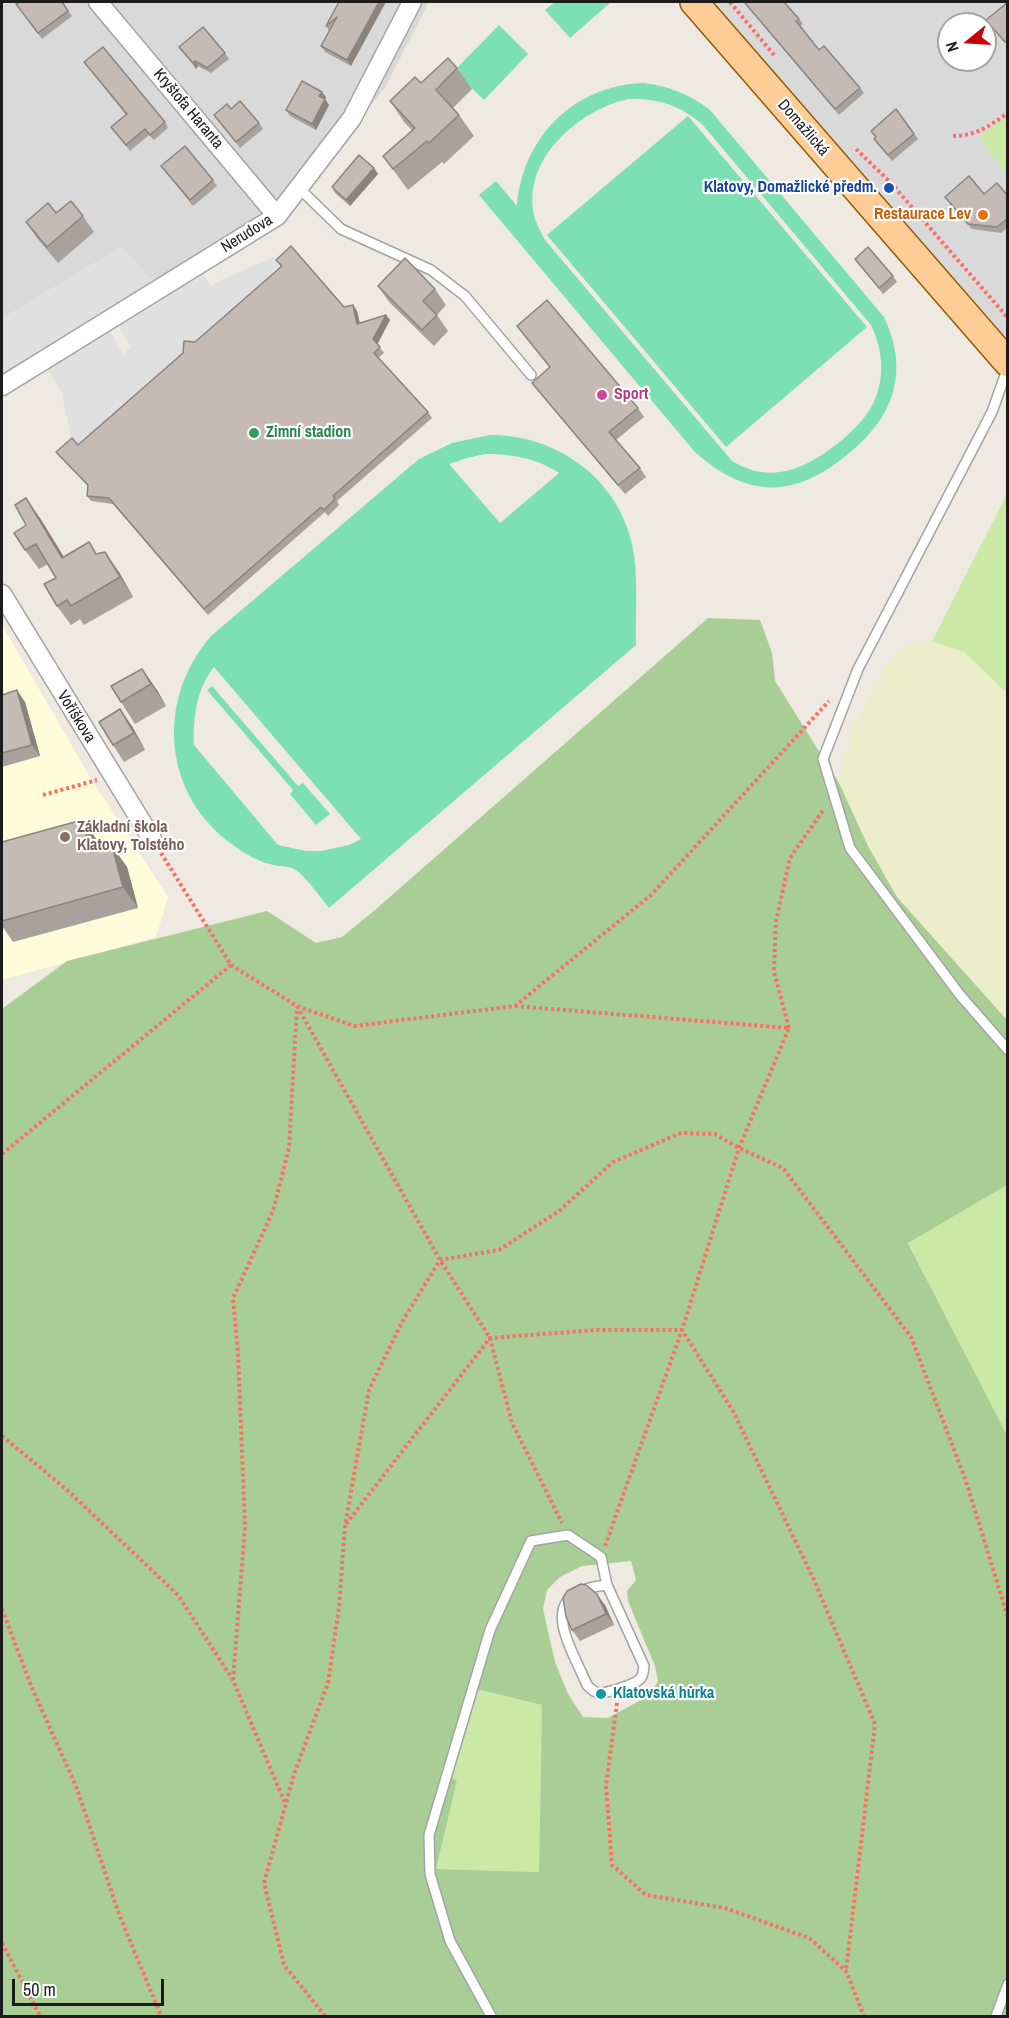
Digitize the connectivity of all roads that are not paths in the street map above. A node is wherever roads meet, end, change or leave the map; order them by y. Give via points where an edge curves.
1 (98, 2) edge
2 (412, 2) edge
3 (694, 2) edge
4 (299, 188) junction
5 (277, 216) junction
6 (1008, 365) edge
7 (531, 375) dead end
8 (2, 386) edge
9 (2, 594) edge
10 (152, 839) road end
11 (1008, 1050) edge
12 (608, 1585) junction
13 (1008, 1984) edge
14 (491, 2016) edge
15 (996, 2016) edge

1 - 5 street, Kryštofa Haranta
2 - 4 street, Nerudova via 352,118
3 - 6 main road, Domažlická
4 - 5 street, Nerudova
4 - 7 lane via 340,229 431,270 465,296
5 - 8 street, Nerudova
6 - 11 lane via 992,412 858,669 823,759 850,848 960,995
9 - 10 street, Voříškova
12 - 12 lane via 577,1592 562,1609 566,1635 587,1684 599,1693 639,1680 644,1666
12 - 14 lane via 601,1557 568,1535 531,1541 490,1630 429,1835 430,1874 450,1941
13 - 15 lane

